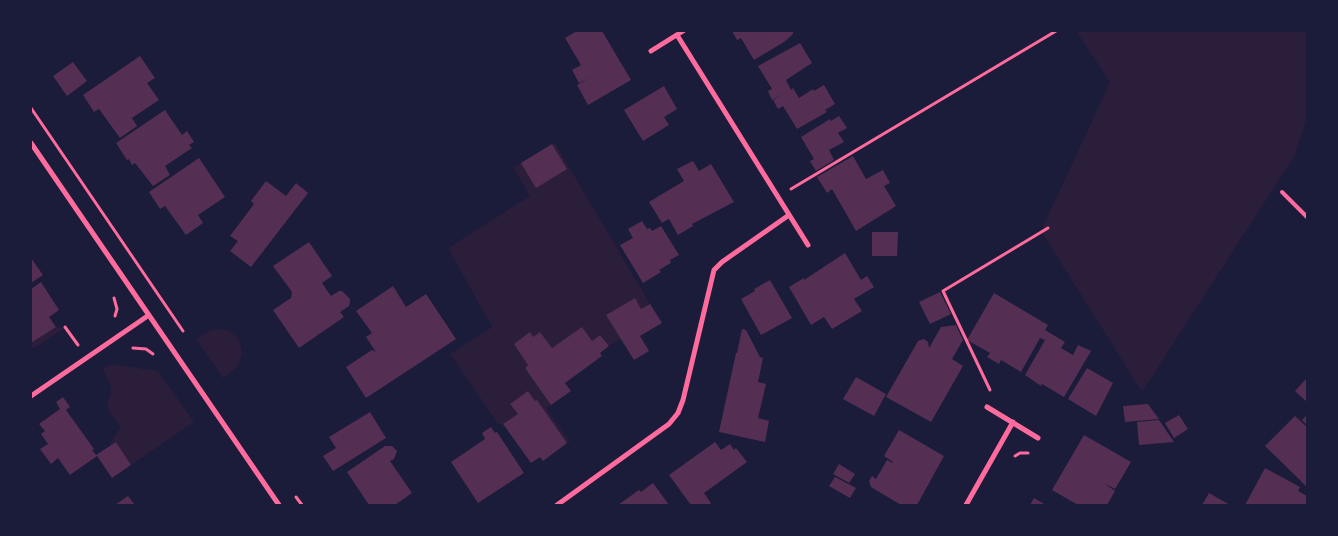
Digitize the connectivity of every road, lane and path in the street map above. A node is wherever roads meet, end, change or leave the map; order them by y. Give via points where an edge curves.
1 (1056, 31) edge
2 (680, 33) edge
3 (650, 51) dead end
4 (31, 143) edge
5 (1282, 192) dead end
6 (778, 197) junction
7 (789, 215) junction
8 (1307, 216) edge
9 (1048, 228) dead end
10 (808, 245) dead end
11 (112, 294) dead end
12 (149, 315) junction
13 (113, 319) dead end
14 (65, 327) dead end
15 (79, 347) dead end
16 (128, 350) dead end
17 (154, 355) dead end
18 (990, 391) dead end
19 (31, 396) edge
20 (987, 407) dead end
21 (1012, 422) junction
22 (1038, 438) dead end
23 (279, 505) edge
24 (557, 505) edge
25 (966, 505) edge

1 - 6 path
2 - 3 street
2 - 6 street
4 - 12 street
5 - 8 lane
6 - 7 street
7 - 10 street
7 - 24 street via 714,270 678,413 669,424
9 - 18 path via 943,291
11 - 13 path via 117,309
12 - 19 street
12 - 23 street
14 - 15 path
16 - 17 path via 146,349
20 - 21 street
21 - 22 street
21 - 25 street

